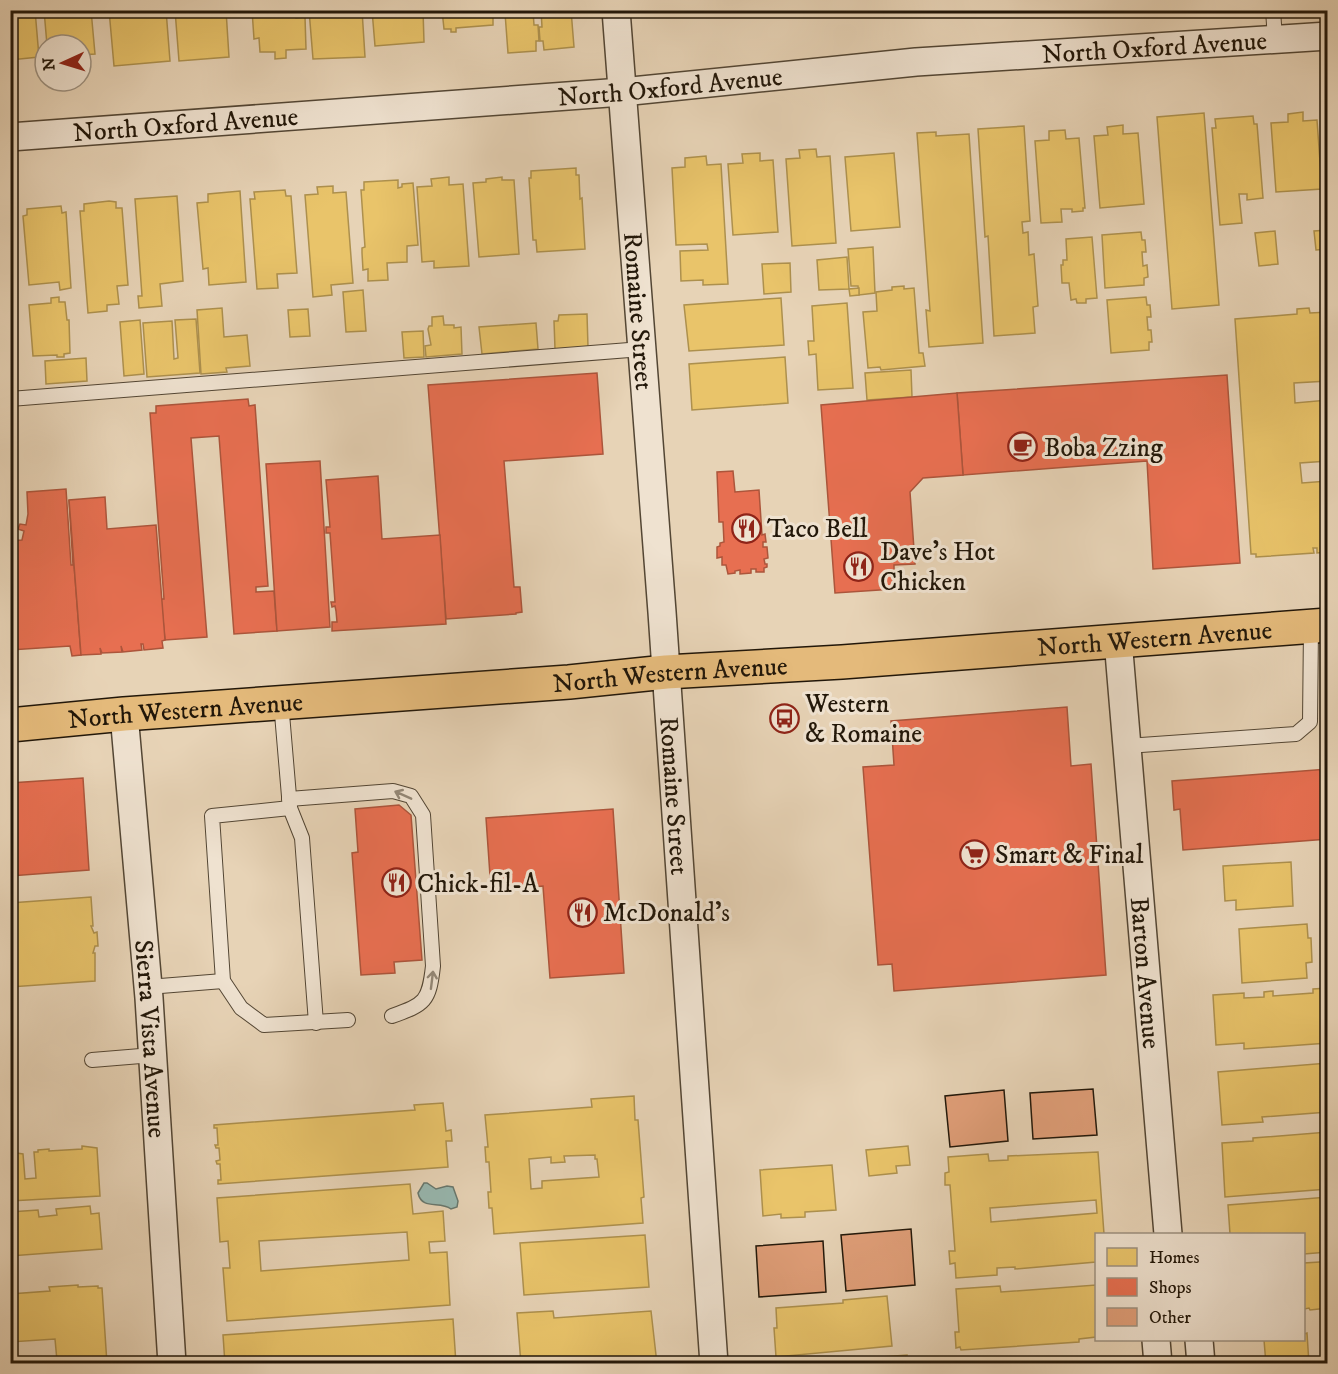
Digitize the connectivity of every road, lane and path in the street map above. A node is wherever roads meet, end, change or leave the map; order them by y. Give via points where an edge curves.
1 (616, 10) edge
2 (1273, 10) edge
3 (1328, 36) edge
4 (1275, 39) junction
5 (622, 92) junction
6 (10, 137) edge
7 (642, 349) junction
8 (10, 399) edge
9 (1319, 626) edge
10 (1118, 640) junction
11 (666, 672) junction
12 (281, 702) junction
13 (124, 714) junction
14 (10, 724) edge
15 (1127, 746) junction
16 (289, 803) junction
17 (224, 981) junction
18 (148, 987) junction
19 (392, 1016) dead end
20 (348, 1020) dead end
21 (316, 1023) junction
22 (153, 1055) junction
23 (92, 1060) dead end
24 (1168, 1233) edge
25 (1156, 1341) edge
26 (1199, 1341) edge
27 (172, 1364) edge
28 (714, 1364) edge
29 (1158, 1364) edge
30 (1201, 1364) edge

1 - 5 street, Romaine Street
2 - 4 lane
3 - 4 street, North Oxford Avenue
4 - 5 street, North Oxford Avenue via 916,62
5 - 6 street, North Oxford Avenue
5 - 7 street, Romaine Street
7 - 8 lane
7 - 11 street, Romaine Street
9 - 10 main road, North Western Avenue
9 - 15 lane via 1310,722 1296,734
10 - 11 main road, North Western Avenue
10 - 15 street, Barton Avenue
11 - 12 main road, North Western Avenue
11 - 28 street, Romaine Street
12 - 13 main road, North Western Avenue
12 - 16 lane
13 - 14 main road, North Western Avenue
13 - 18 street, Sierra Vista Avenue
15 - 24 street, Barton Avenue
16 - 17 lane via 212,816
19 -> 16 lane via 417,1007 430,991 433,966 423,814 411,796 393,790
16 - 21 lane via 302,838
17 - 18 lane
17 - 21 lane via 241,1008 264,1026
18 - 22 street, Sierra Vista Avenue
20 - 21 lane
22 - 23 lane
22 - 27 street, Sierra Vista Avenue
25 - 29 street
26 - 30 street

